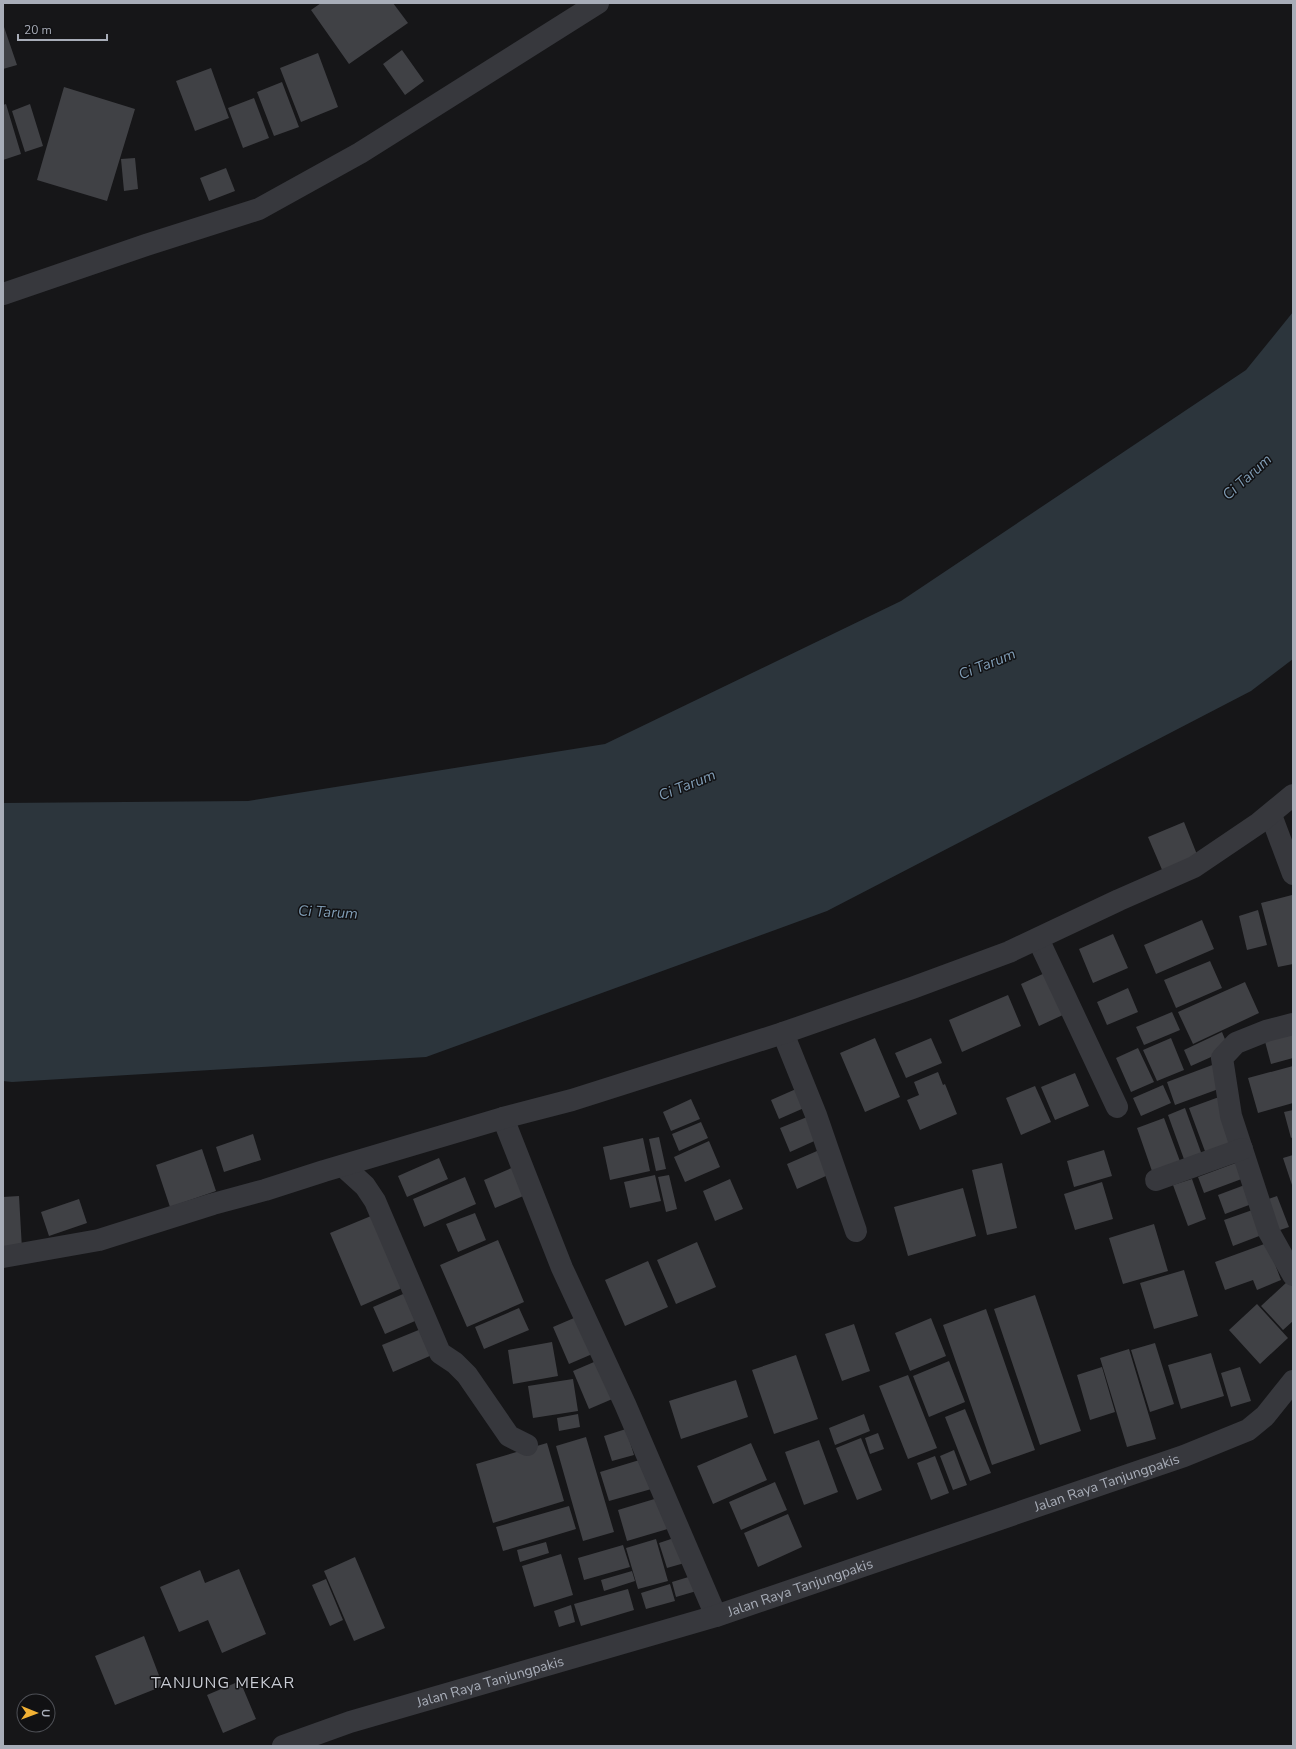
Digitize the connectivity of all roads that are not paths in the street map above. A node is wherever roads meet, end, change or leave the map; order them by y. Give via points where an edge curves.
1 (598, 3) edge
2 (3, 294) edge
3 (1293, 795) edge
4 (1271, 815) junction
5 (1293, 874) edge
6 (1038, 939) junction
7 (1293, 1024) edge
8 (783, 1033) junction
9 (1117, 1107) dead end
10 (503, 1118) junction
11 (1242, 1149) junction
12 (343, 1166) junction
13 (1156, 1180) dead end
14 (856, 1231) dead end
15 (3, 1258) edge
16 (1293, 1275) edge
17 (1293, 1382) edge
18 (527, 1445) dead end
19 (716, 1616) junction
20 (282, 1746) edge

1 - 2 street via 360,153 259,209
3 - 4 street
4 - 5 street
4 - 6 street via 1194,867
6 - 8 street via 959,971
6 - 9 street
7 - 11 street via 1236,1043 1222,1058 1231,1116
8 - 10 street via 572,1100
8 - 14 street via 816,1115
10 - 12 street
10 - 19 street via 562,1268 625,1404
11 - 13 street
11 - 16 street via 1269,1232
12 - 15 street via 99,1240
12 - 18 street via 365,1186 375,1201 440,1353 467,1375 509,1436
17 - 19 street, Jalan Raya Tanjungpakis via 1265,1416 1248,1430 1230,1439
19 - 20 street, Jalan Raya Tanjungpakis via 350,1722

